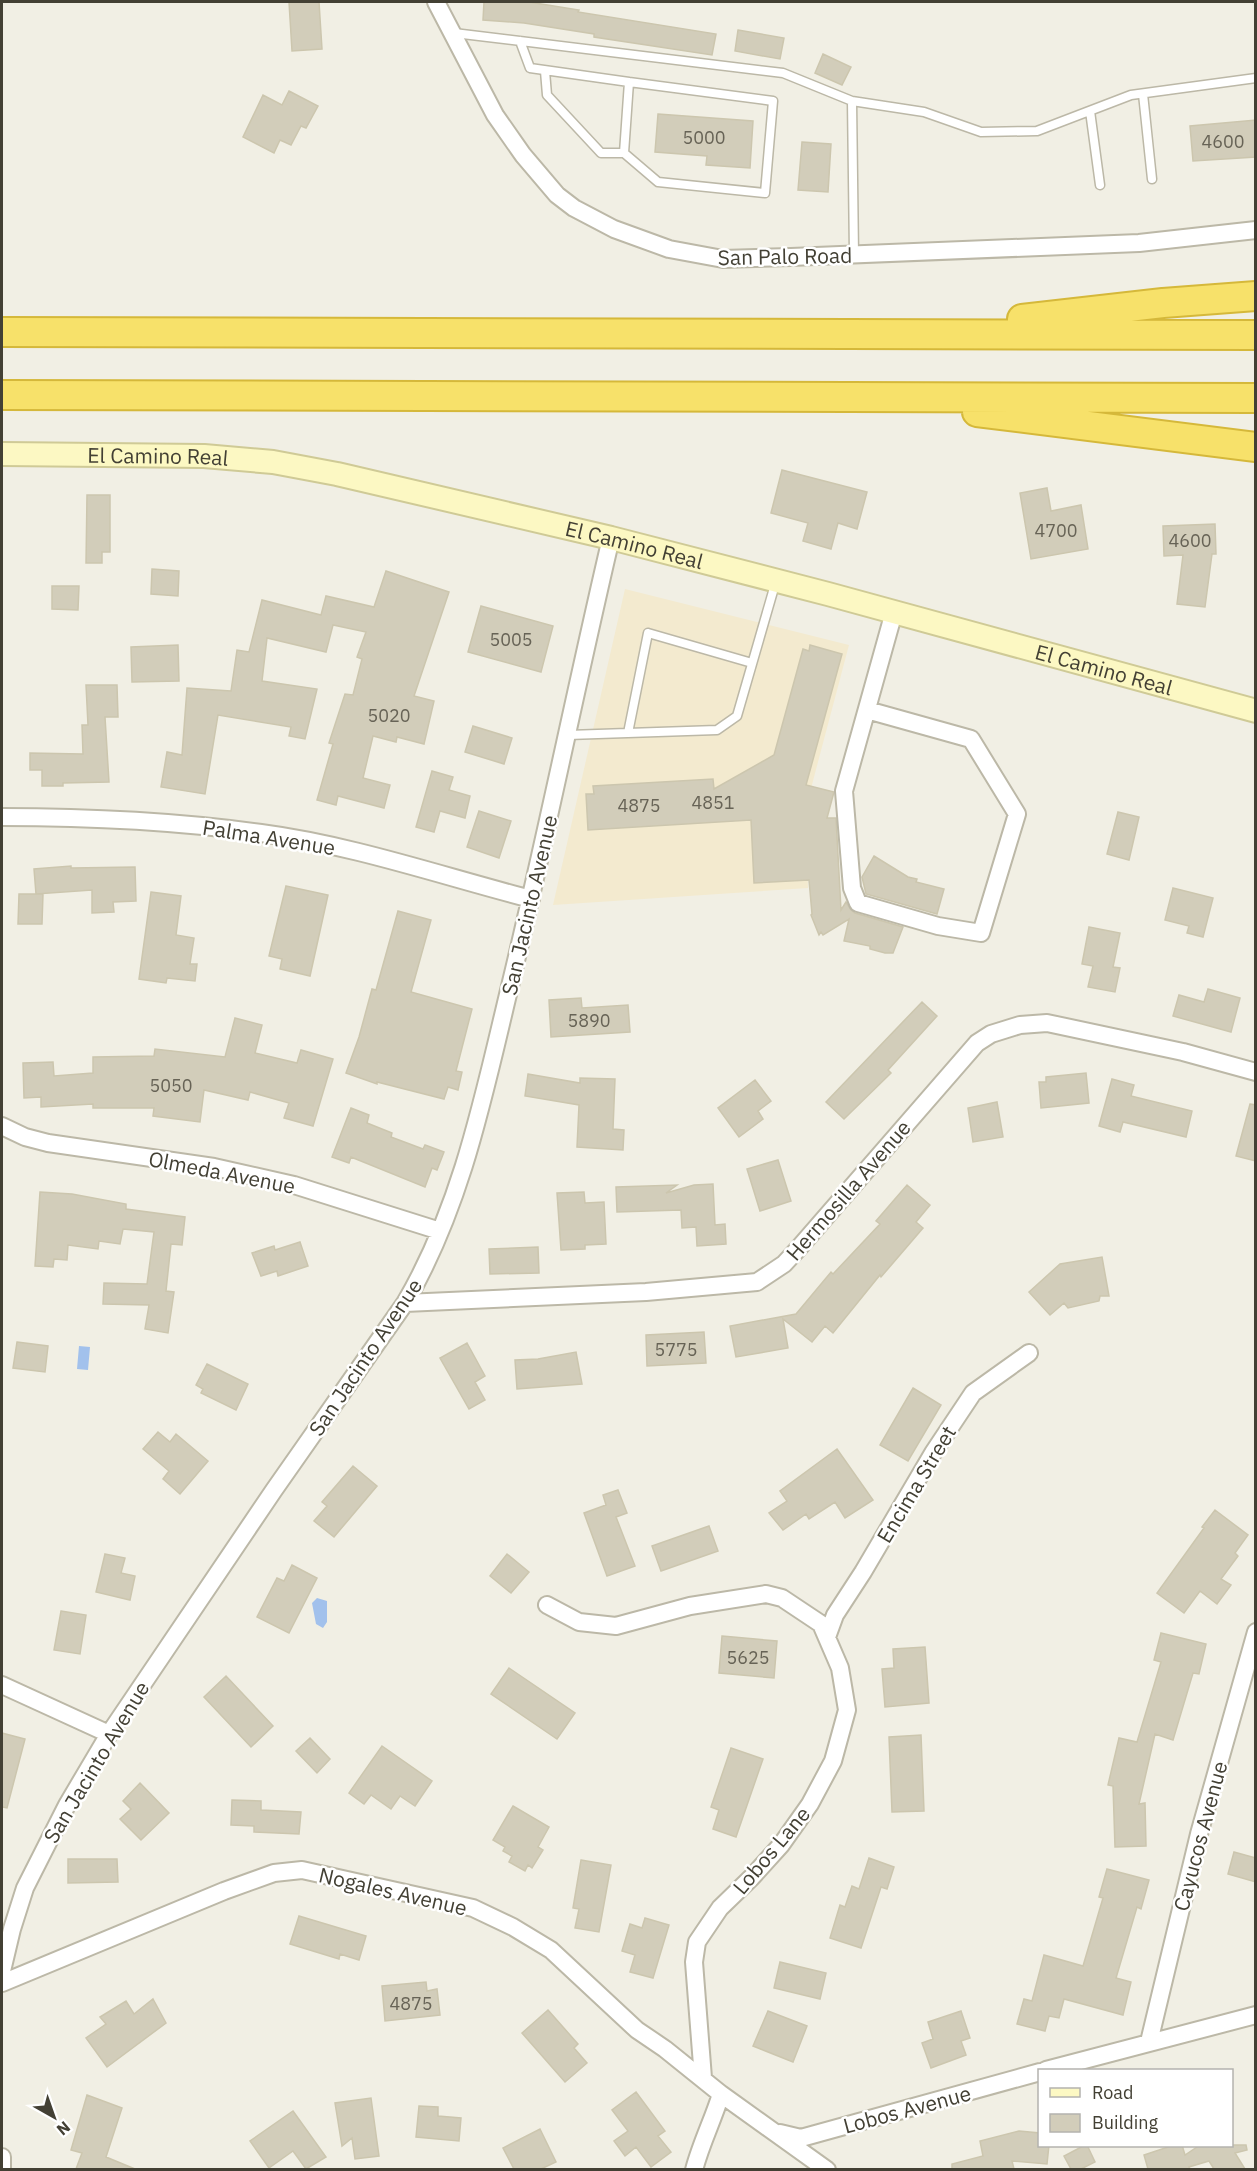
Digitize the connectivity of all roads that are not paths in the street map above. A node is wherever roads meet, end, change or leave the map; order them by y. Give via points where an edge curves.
1 (436, 2) edge
2 (452, 33) junction
3 (520, 41) junction
4 (545, 71) junction
5 (1256, 78) edge
6 (629, 82) junction
7 (1143, 94) junction
8 (852, 101) junction
9 (1090, 111) junction
10 (624, 153) junction
11 (1152, 179) dead end
12 (1100, 185) dead end
13 (1256, 230) edge
14 (854, 255) junction
15 (1256, 296) edge
16 (2, 333) edge
17 (888, 334) junction
18 (1256, 335) edge
19 (2, 395) edge
20 (850, 397) junction
21 (1256, 398) edge
22 (1256, 447) edge
23 (2, 454) edge
24 (611, 538) junction
25 (776, 581) junction
26 (894, 612) junction
27 (752, 663) junction
28 (867, 710) junction
29 (1256, 711) edge
30 (628, 733) junction
31 (568, 735) junction
32 (2, 817) edge
33 (531, 900) junction
34 (1256, 1072) edge
35 (2, 1126) edge
36 (440, 1231) junction
37 (405, 1303) junction
38 (1029, 1353) dead end
39 (547, 1605) dead end
40 (1256, 1632) edge
41 (827, 1636) junction
42 (2, 1685) edge
43 (109, 1734) junction
44 (2, 1971) edge
45 (2, 1983) edge
46 (1256, 2014) edge
47 (1149, 2042) junction
48 (1050, 2069) edge
49 (1038, 2073) edge
50 (703, 2078) junction
51 (721, 2094) junction
52 (774, 2131) junction
53 (2, 2157) edge
54 (2, 2169) edge
55 (694, 2169) edge
56 (827, 2169) edge

1 - 2 street, San Palo Road
2 - 3 lane
2 - 14 street, San Palo Road via 495,115 539,176 574,208 637,238 696,255 723,259
3 - 4 lane via 530,68
3 - 8 lane via 783,73
4 - 6 lane
4 - 10 lane via 547,95 600,153
5 - 7 lane
6 - 10 lane
6 - 10 lane via 773,101 765,193 658,182
7 - 9 lane
7 - 11 lane
8 - 9 lane via 924,112 981,132 1037,131
8 - 14 lane
9 - 12 lane
13 - 14 street, San Palo Road via 1139,243
15 - 17 highway
16 - 17 highway
17 - 18 highway
19 - 20 highway
20 - 21 highway
20 - 22 highway
23 - 24 main road, El Camino Real via 169,455 273,462
24 - 25 main road, El Camino Real
24 - 31 street, San Jacinto Avenue
25 - 26 main road, El Camino Real
25 - 27 lane
26 - 28 street
26 - 29 main road, El Camino Real
27 - 30 lane via 737,716 717,730
27 - 30 lane via 648,633
28 - 28 street via 971,739 1017,814 981,933 938,926 858,903 852,888 844,791
30 - 31 lane
31 - 33 street, San Jacinto Avenue
32 - 33 street, Palma Avenue via 181,824 262,833 338,848
33 - 36 street, San Jacinto Avenue via 475,1135
34 - 37 street, Hermosilla Avenue via 1184,1052 1047,1023 1020,1024 977,1043 797,1250 757,1282 646,1292
35 - 36 street, Olmeda Avenue via 48,1143 213,1167 294,1185
36 - 37 street, San Jacinto Avenue
37 - 43 street, San Jacinto Avenue
38 - 41 street, Encima Street via 973,1393 835,1615
39 - 41 street, Lobos Lane via 579,1622 616,1626 690,1606 766,1594 782,1598 813,1618
40 - 47 street, Cayucos Avenue via 1199,1834
41 - 50 street, Lobos Lane via 840,1668 847,1710 833,1761 810,1804 781,1845 720,1908 697,1942 694,1962
42 - 43 street
43 - 44 street, San Jacinto Avenue via 26,1888
45 - 50 street, Nogales Avenue via 224,1891 274,1873 302,1870 473,1908 513,1927 551,1950 637,2030
46 - 47 street
47 - 48 street
49 - 52 street, Lobos Avenue via 801,2138
50 - 51 street, Nogales Avenue
51 - 52 street, Nogales Avenue
51 - 55 street
52 - 56 street, Nogales Avenue
53 - 54 street

